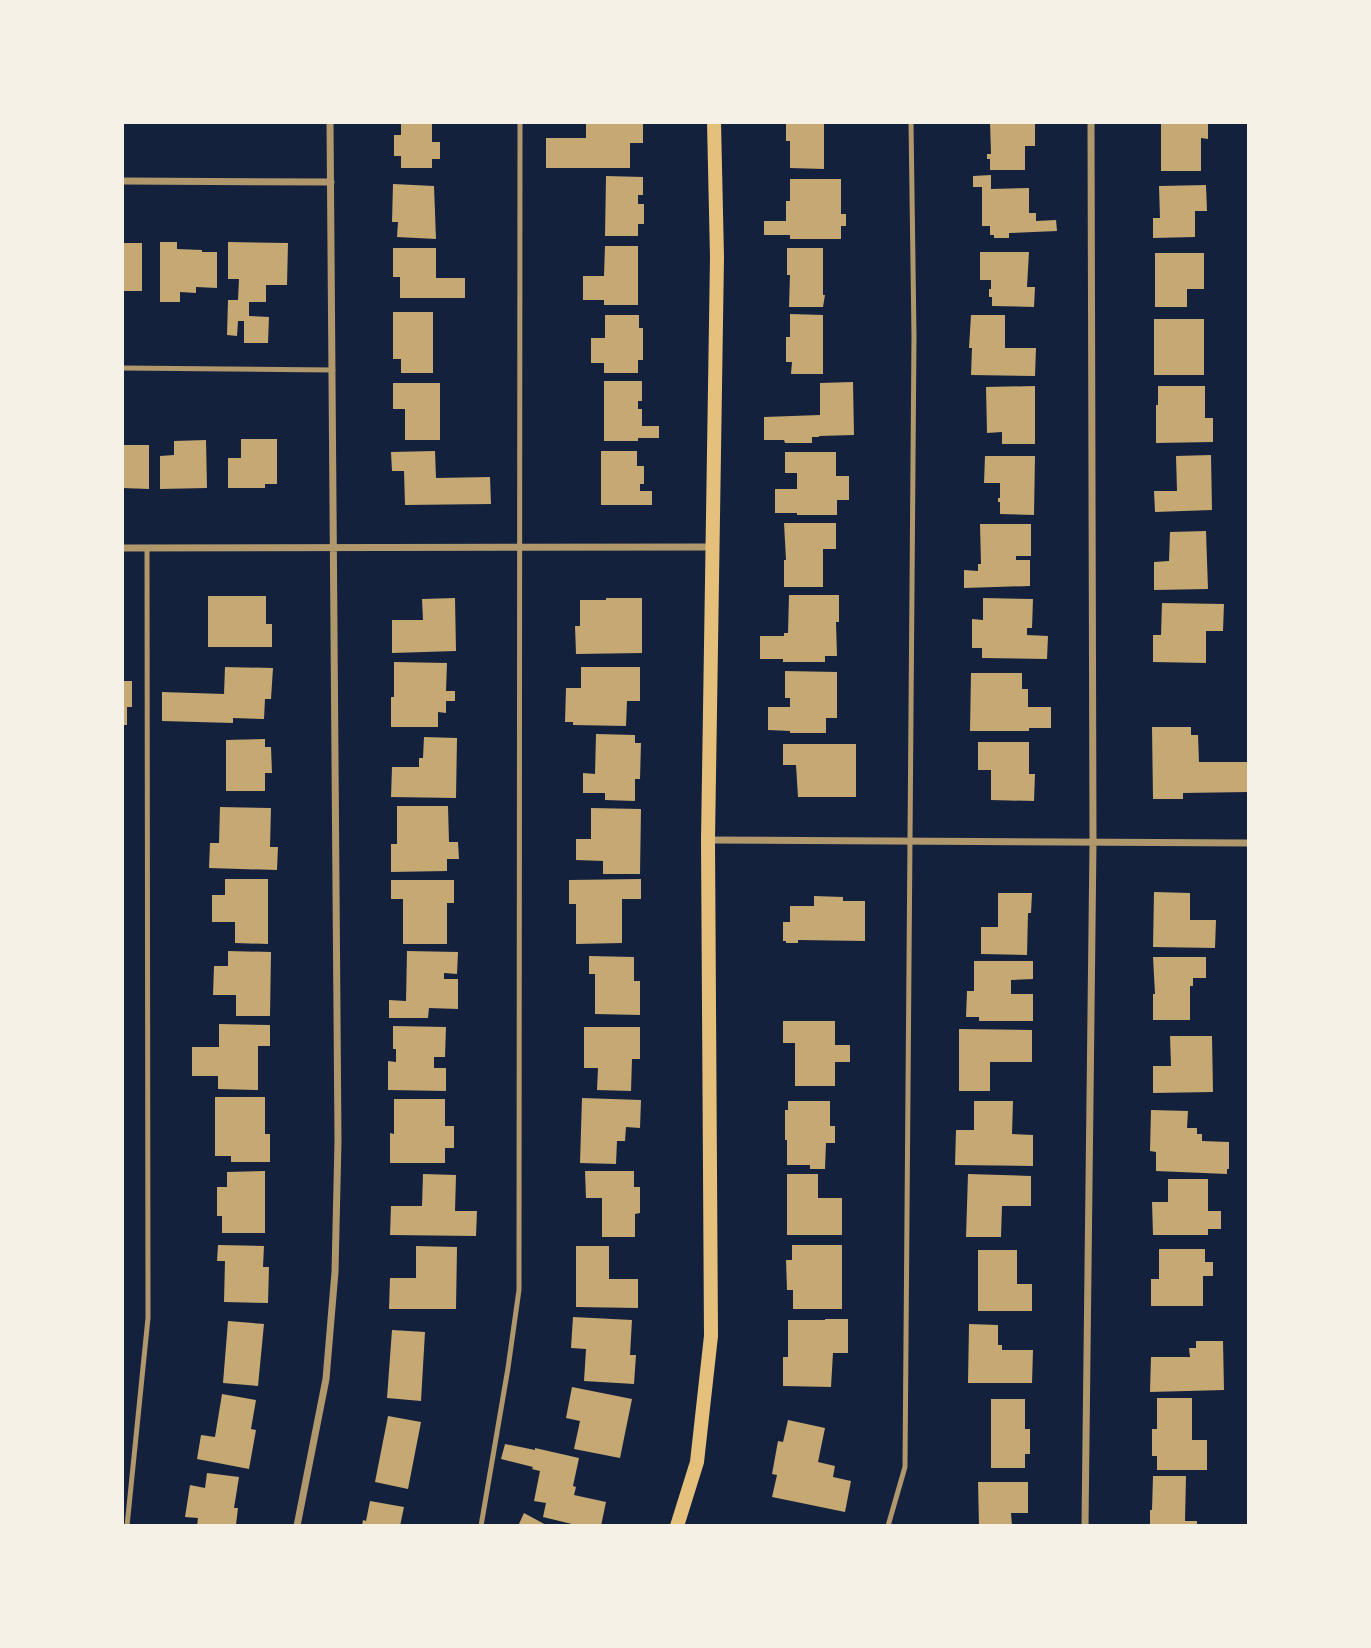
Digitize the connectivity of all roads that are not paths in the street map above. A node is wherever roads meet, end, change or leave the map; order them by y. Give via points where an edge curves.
1 (330, 122) edge
2 (520, 122) edge
3 (714, 122) edge
4 (911, 122) edge
5 (1091, 122) edge
6 (122, 181) edge
7 (331, 182) junction
8 (122, 368) edge
9 (333, 370) junction
10 (334, 547) junction
11 (519, 547) junction
12 (713, 547) junction
13 (122, 548) edge
14 (147, 548) junction
15 (708, 840) junction
16 (909, 842) junction
17 (1093, 842) junction
18 (1248, 843) edge
19 (127, 1525) edge
20 (297, 1525) edge
21 (481, 1525) edge
22 (677, 1525) edge
23 (888, 1525) edge
24 (1084, 1525) edge

1 - 7 street
2 - 11 lane
3 - 12 main road
4 - 16 lane via 914,350
5 - 17 street
6 - 7 street
7 - 9 street
8 - 9 lane
9 - 10 street
10 - 11 street
10 - 14 street
10 - 20 street via 335,1272 326,1379
11 - 12 street
11 - 21 lane via 519,1290
12 - 15 main road
13 - 14 street
14 - 19 lane via 148,1318
15 - 16 street
15 - 22 main road via 711,1336 697,1462
16 - 17 street
16 - 23 lane via 905,1467
17 - 18 street
17 - 24 street

